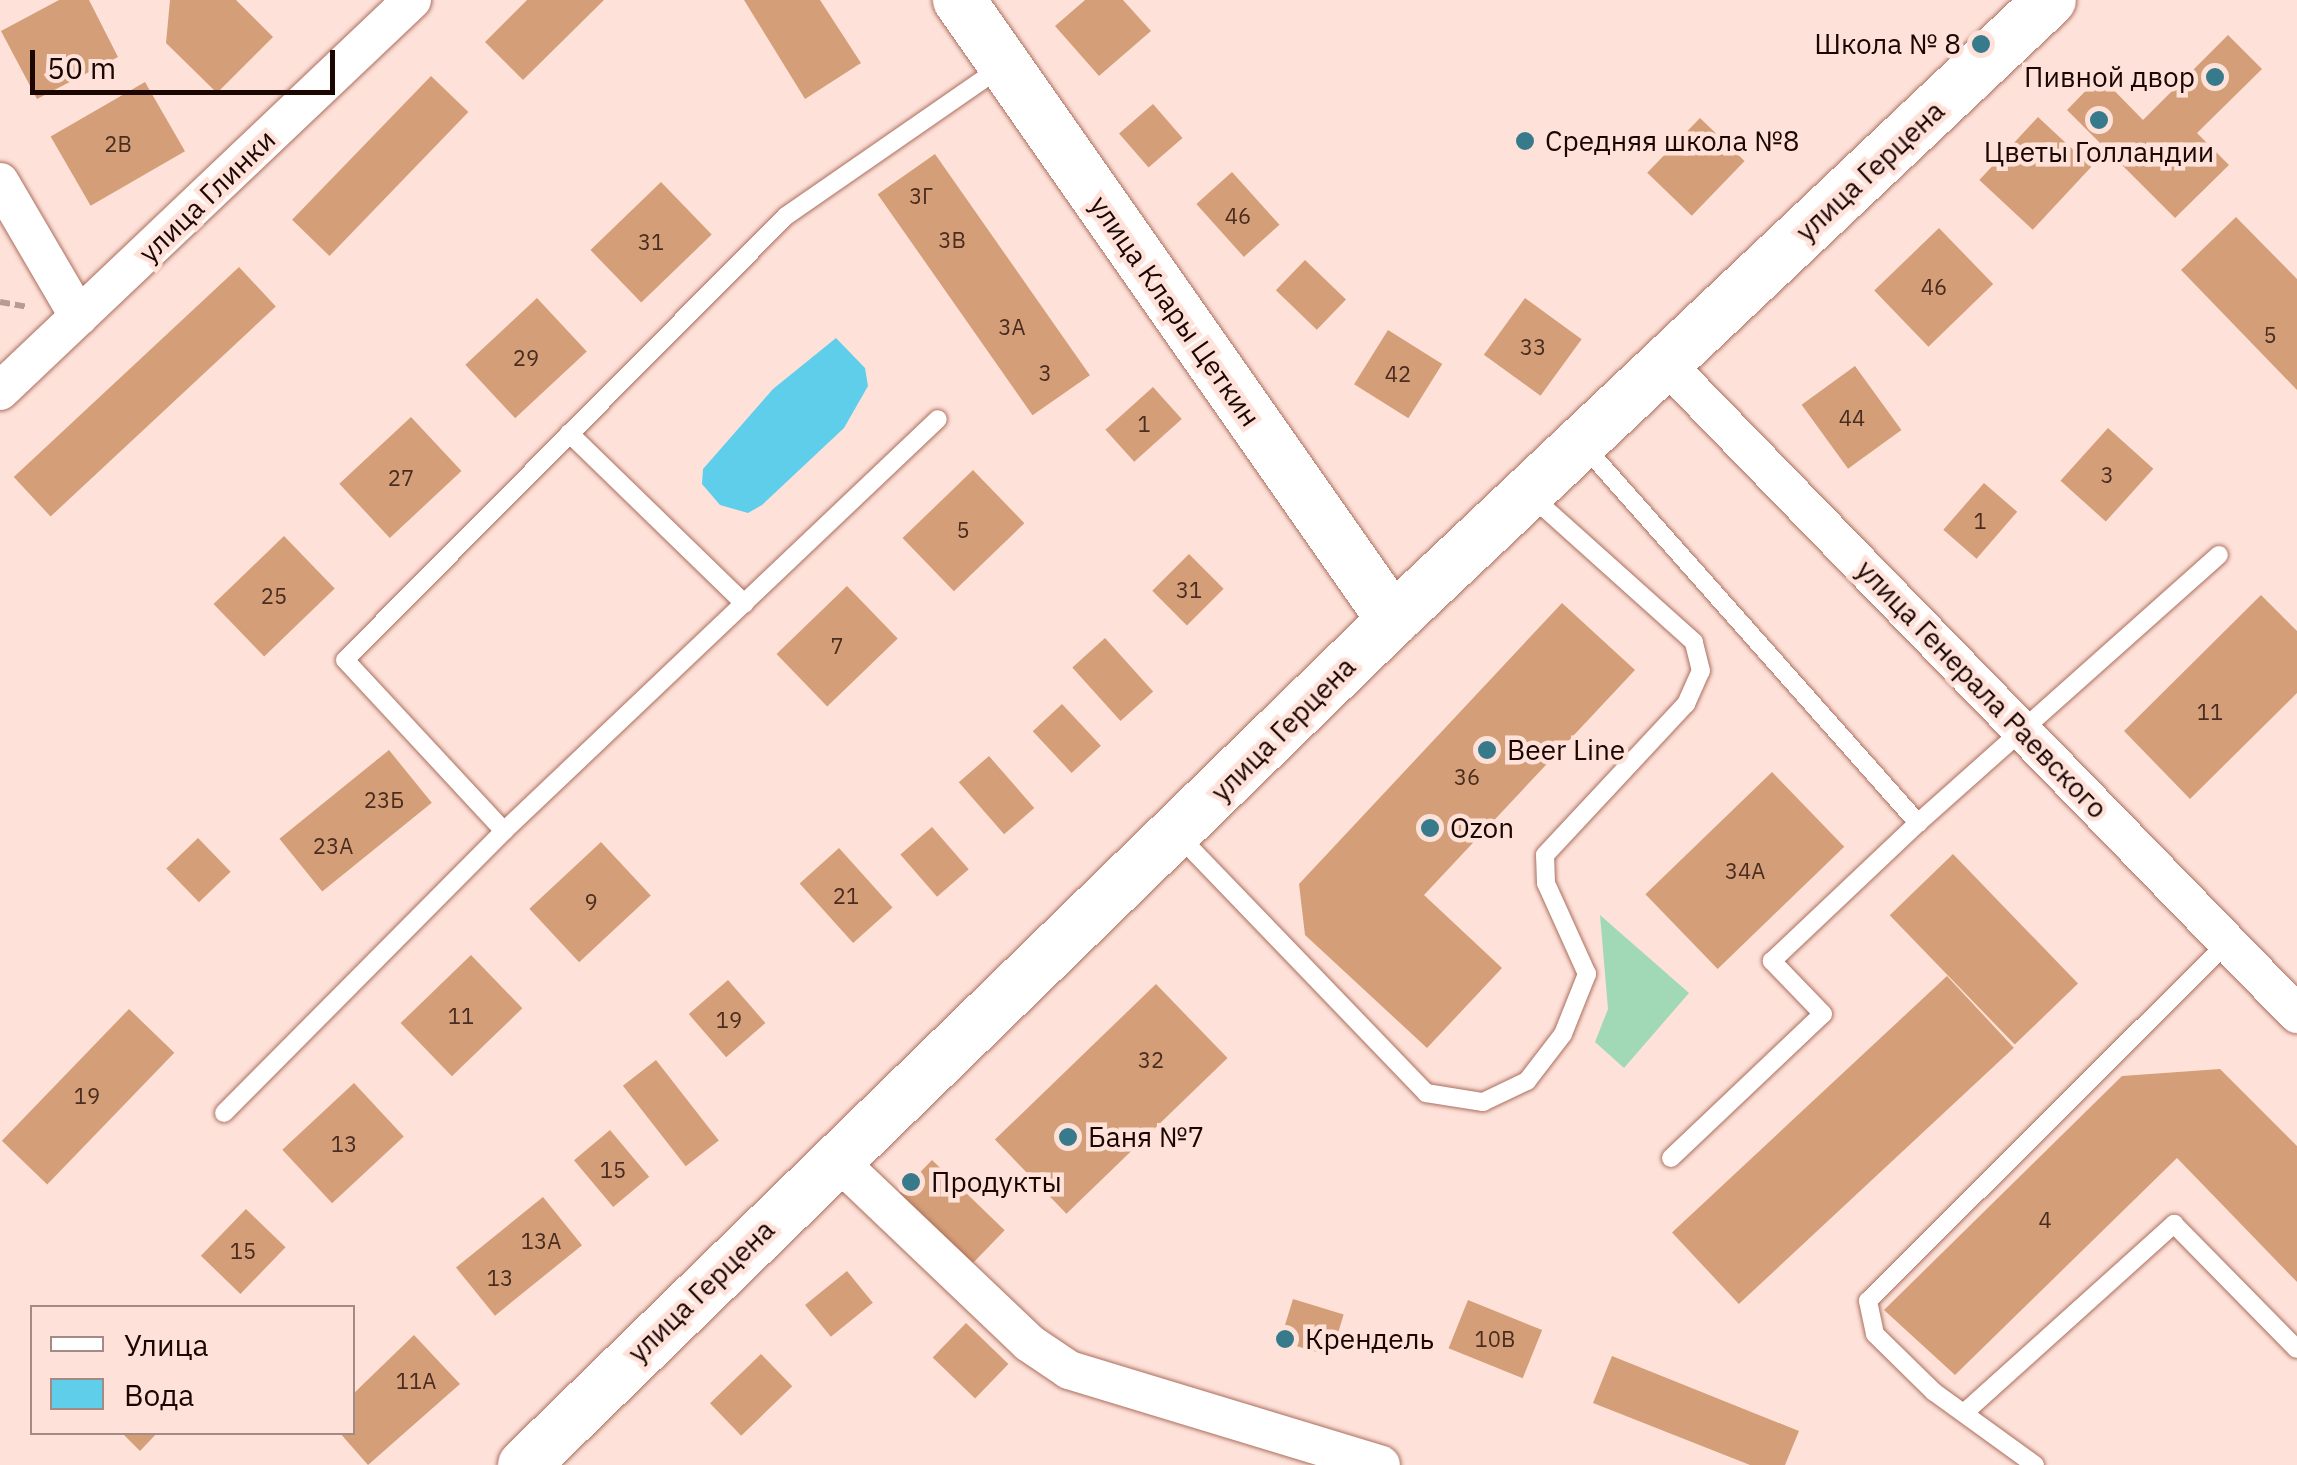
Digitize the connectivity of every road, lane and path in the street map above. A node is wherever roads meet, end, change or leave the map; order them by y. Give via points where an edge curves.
1 (412, 0) edge
2 (959, 0) edge
3 (2050, 0) edge
4 (1003, 66) junction
5 (0, 182) edge
6 (79, 317) junction
7 (1666, 364) junction
8 (0, 391) edge
9 (938, 420) dead end
10 (569, 433) junction
11 (1580, 442) junction
12 (1530, 495) junction
13 (2219, 555) dead end
14 (745, 604) junction
15 (1393, 620) junction
16 (2024, 733) junction
17 (1918, 823) junction
18 (504, 831) junction
19 (1178, 835) junction
20 (2228, 942) junction
21 (2294, 1005) edge
22 (224, 1113) dead end
23 (1671, 1158) dead end
24 (836, 1159) junction
25 (2297, 1349) edge
26 (1964, 1413) junction
27 (524, 1465) edge
28 (1381, 1465) edge
29 (2036, 1465) edge

1 - 6 street, улица Глинки
2 - 4 main road, улица Клары Цеткин
3 - 7 main road, улица Герцена
4 - 10 lane via 786,216
4 - 15 main road, улица Клары Цеткин
5 - 6 street
6 - 8 street, улица Глинки
7 - 11 main road, улица Герцена
7 - 16 street, улица Генерала Раевского
9 - 14 lane
10 - 14 lane
10 - 18 lane via 344,660
11 - 12 main road, улица Герцена
11 - 17 lane
12 - 15 main road, улица Герцена
12 - 19 lane via 1694,642 1701,671 1686,704 1545,854 1546,883 1588,974 1563,1034 1527,1080 1483,1102 1426,1093
13 - 16 lane
14 - 18 lane
15 - 19 main road, улица Герцена
16 - 17 lane
16 - 20 street, улица Генерала Раевского
17 - 23 lane via 1772,961 1823,1014
18 - 22 lane
19 - 24 main road, улица Герцена
20 - 21 street, улица Генерала Раевского
20 - 26 lane via 1868,1301 1875,1334
24 - 27 main road, улица Герцена
24 - 28 street via 1030,1343 1069,1370
25 - 26 lane via 2174,1224
26 - 29 lane

